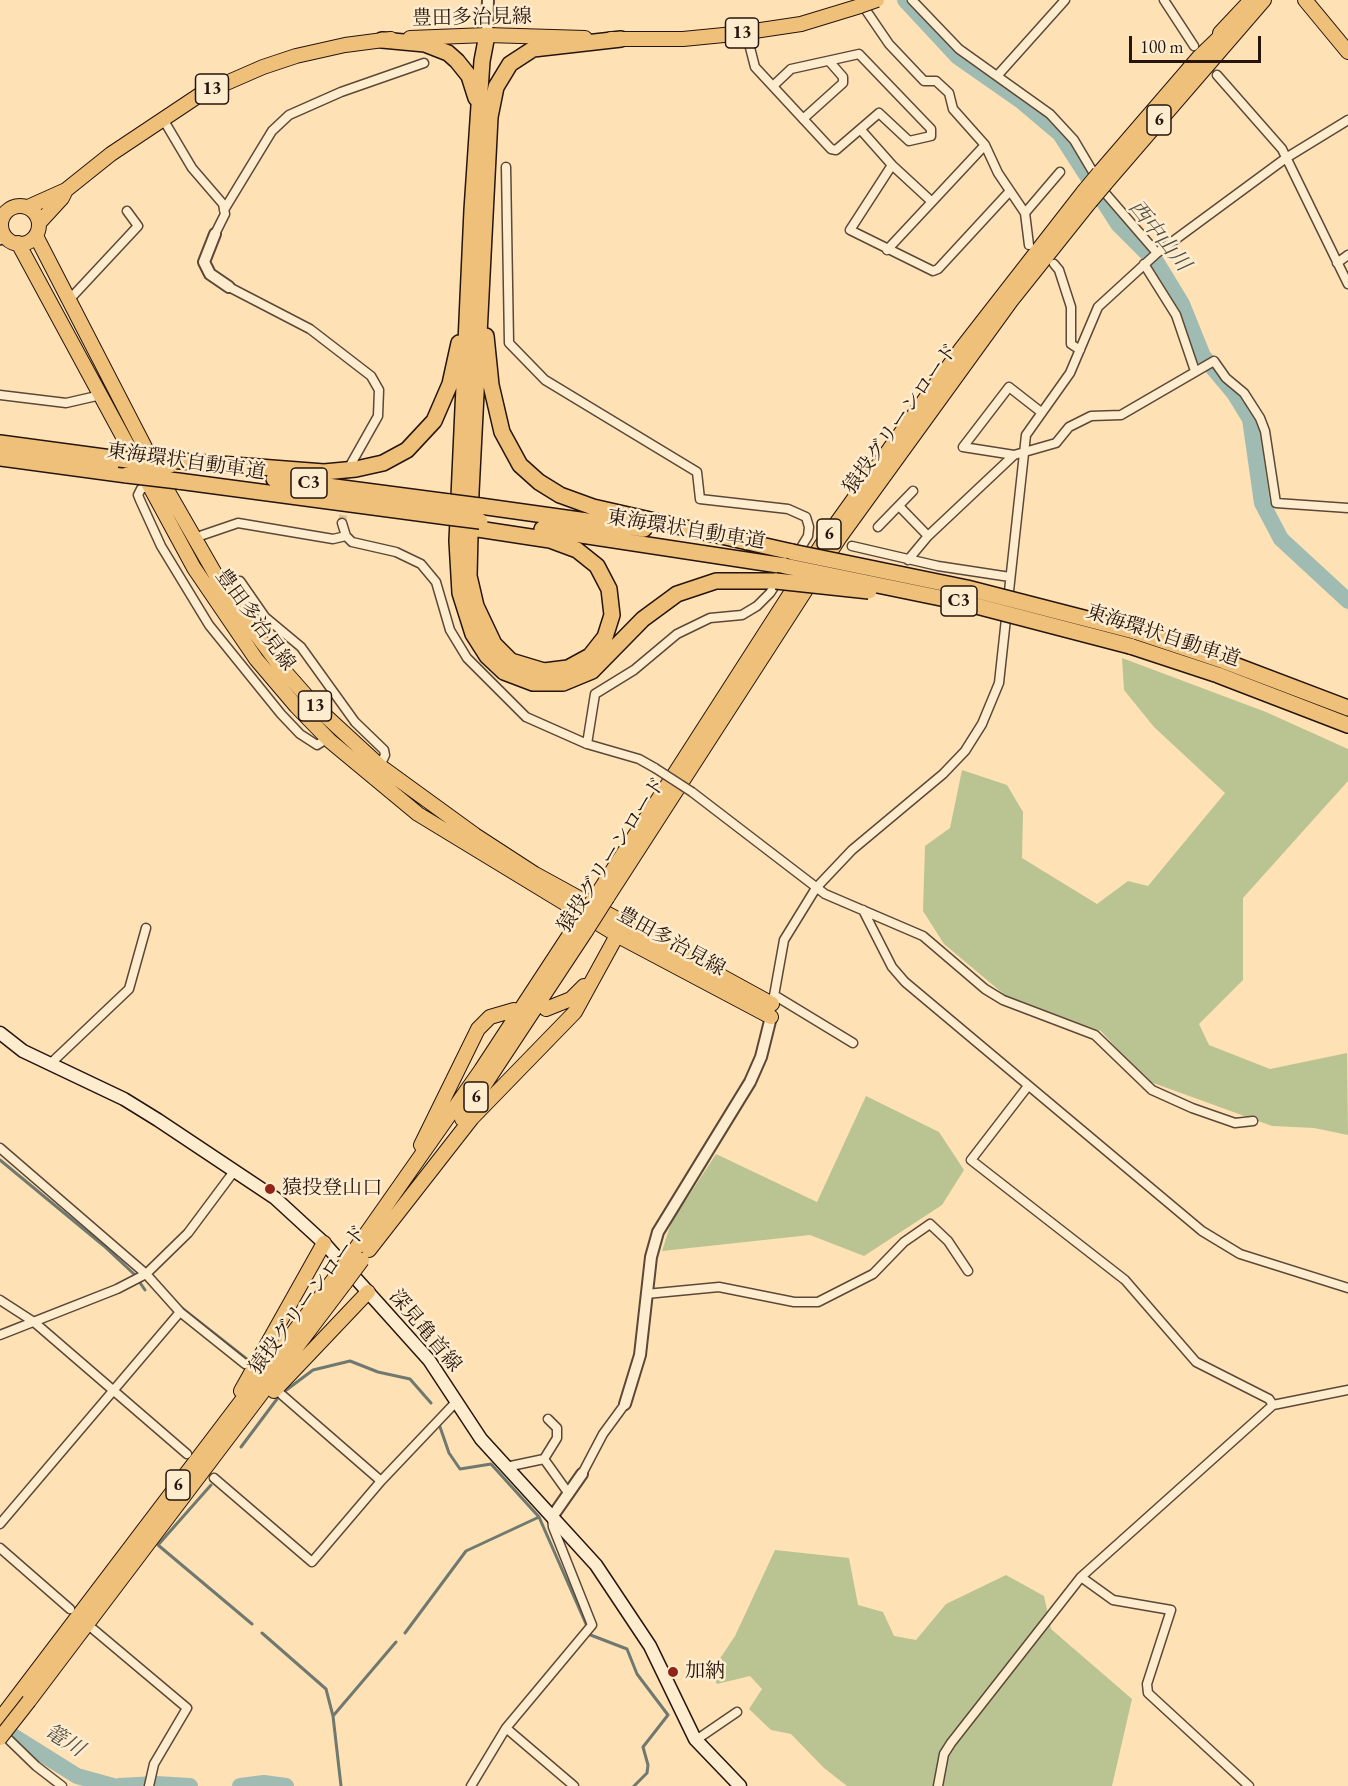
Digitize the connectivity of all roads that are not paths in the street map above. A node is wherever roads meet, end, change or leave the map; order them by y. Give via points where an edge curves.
1 (488, 0) edge
2 (877, 0) edge
3 (912, 0) edge
4 (1065, 0) edge
5 (1164, 0) edge
6 (1251, 0) edge
7 (1262, 0) edge
8 (1271, 0) edge
9 (1305, 0) edge
10 (860, 3) edge
11 (746, 32) junction
12 (487, 35) junction
13 (621, 39) junction
14 (382, 40) junction
15 (1196, 52) junction
16 (1348, 52) edge
17 (1214, 57) junction
18 (829, 61) junction
19 (424, 63) dead end
20 (1217, 75) dead end
21 (997, 76) junction
22 (773, 86) junction
23 (484, 117) junction
24 (163, 118) junction
25 (803, 119) junction
26 (1348, 120) edge
27 (861, 130) junction
28 (985, 145) junction
29 (1286, 158) junction
30 (892, 165) junction
31 (506, 167) dead end
32 (1060, 172) dead end
33 (1102, 178) junction
34 (66, 190) junction
35 (1010, 191) junction
36 (931, 201) junction
37 (27, 207) junction
38 (224, 210) junction
39 (127, 211) dead end
40 (1025, 213) junction
41 (38, 229) junction
42 (215, 234) joint
43 (2, 237) edge
44 (18, 243) junction
45 (1029, 245) dead end
46 (887, 250) junction
47 (1156, 254) junction
48 (1348, 255) edge
49 (1145, 263) junction
50 (1337, 263) junction
51 (1054, 264) dead end
52 (1348, 284) edge
53 (228, 287) joint
54 (476, 291) junction
55 (69, 300) junction
56 (1080, 350) junction
57 (1195, 371) junction
58 (100, 394) junction
59 (0, 395) edge
60 (1041, 412) junction
61 (0, 443) edge
62 (1024, 450) junction
63 (1014, 455) junction
64 (0, 458) edge
65 (169, 463) junction
66 (351, 464) tunnel mouth
67 (913, 491) dead end
68 (899, 506) junction
69 (1348, 508) edge
70 (448, 514) junction
71 (480, 519) junction
72 (342, 523) tunnel mouth
73 (878, 527) dead end
74 (346, 536) junction
75 (928, 536) junction
76 (194, 538) junction
77 (852, 546) dead end
78 (789, 559) junction
79 (908, 560) junction
80 (1010, 577) junction
81 (221, 585) junction
82 (1017, 615) junction
83 (1132, 639) junction
84 (1309, 700) junction
85 (1348, 708) edge
86 (1348, 725) edge
87 (587, 744) junction
88 (380, 766) junction
89 (816, 888) junction
90 (863, 909) junction
91 (625, 921) junction
92 (146, 928) dead end
93 (617, 935) junction
94 (592, 977) junction
95 (772, 1005) junction
96 (513, 1010) dead end
97 (546, 1010) dead end
98 (0, 1033) edge
99 (853, 1043) dead end
100 (49, 1065) junction
101 (1028, 1086) junction
102 (1253, 1121) dead end
103 (0, 1148) edge
104 (235, 1170) junction
105 (324, 1242) junction
106 (361, 1251) junction
107 (968, 1272) dead end
108 (146, 1274) junction
109 (341, 1279) junction
110 (1348, 1288) edge
111 (368, 1292) junction
112 (646, 1294) junction
113 (0, 1299) edge
114 (180, 1312) junction
115 (34, 1322) junction
116 (0, 1335) edge
117 (245, 1364) dead end
118 (1348, 1390) edge
119 (111, 1391) junction
120 (282, 1395) dead end
121 (456, 1402) junction
122 (625, 1404) joint
123 (1273, 1405) junction
124 (548, 1419) dead end
125 (206, 1449) junction
126 (187, 1454) dead end
127 (544, 1459) junction
128 (506, 1467) junction
129 (582, 1474) joint
130 (214, 1478) dead end
131 (381, 1481) junction
132 (569, 1494) junction
133 (176, 1508) junction
134 (552, 1517) junction
135 (0, 1524) edge
136 (0, 1548) edge
137 (1081, 1577) junction
138 (70, 1609) dead end
139 (93, 1629) dead end
140 (24, 1698) junction
141 (737, 1712) dead end
142 (0, 1719) edge
143 (506, 1728) junction
144 (0, 1730) edge
145 (0, 1738) edge
146 (696, 1740) junction
147 (149, 1784) edge
148 (62, 1786) edge
149 (471, 1786) edge
150 (574, 1786) edge
151 (740, 1786) edge
152 (938, 1786) edge
153 (1249, 1786) edge

1 - 12 street
2 - 10 main road, 豊田多治見線 / 13, bridge
3 - 21 street via 959,49
4 - 21 street
5 - 15 street
6 - 15 main road
7 - 15 main road, 猿投グリーンロード / 6
7 - 17 main road, 猿投グリーンロード / 6
8 - 17 main road
9 - 16 main road
10 - 11 main road, 豊田多治見線 / 13 via 801,24
10 - 28 street via 889,44 924,81 936,81 949,93 953,109
11 - 13 main road, 豊田多治見線 / 13 via 684,39
11 - 22 street via 753,62
12 - 13 main road, 豊田多治見線 / 13
12 - 14 main road, 豊田多治見線 / 13
12 - 23 highway via 492,61
13 - 23 highway via 543,47 525,53 500,78
14 - 23 highway via 425,45 448,53 473,86
14 - 24 main road, 豊田多治見線 / 13 via 335,47 263,67 201,94
15 - 33 main road, 猿投グリーンロード / 6
17 - 33 main road, 猿投グリーンロード / 6
18 - 22 street via 791,69
18 - 25 street via 843,82
18 - 27 street via 864,56 931,129 928,138 909,141 879,113
19 - 38 street via 289,115 272,131
20 - 29 street via 1268,130
21 - 47 street via 1058,122 1074,140 1106,194
22 - 25 street
23 - 54 highway
24 - 34 main road, 豊田多治見線 / 13
24 - 38 street via 192,168
25 - 27 street via 836,150
26 - 29 street
27 - 30 street
28 - 35 street
28 - 36 street
29 - 47 street
29 - 50 street
30 - 36 street
30 - 46 street via 848,234
31 - 87 street via 509,343 545,380 696,472 700,500 788,509 806,517 809,527 808,536 771,593 757,606 742,615 710,618 677,634 634,670 595,694
32 - 40 street
33 - 106 main road, 猿投グリーンロード / 6, bridge via 961,349 828,535 602,896
34 - 37 main road, 豊田多治見線 / 13
34 - 41 main road, 豊田多治見線 / 13
35 - 40 street
35 - 46 street via 938,269 933,271
36 - 46 street
37 - 41 main road, 豊田多治見線 / 13 via 35,213
37 - 43 main road, 豊田多治見線 / 13 via 6,211 1,223
38 - 42 street
39 - 55 street via 138,226
40 - 45 street
41 - 44 main road, 豊田多治見線 / 13 via 25,243
41 - 55 main road, 豊田多治見線 / 13
42 - 53 street via 204,262 210,274
43 - 44 main road, 豊田多治見線 / 13
44 - 58 main road, 豊田多治見線 / 13
47 - 49 street
48 - 50 street
49 - 56 street via 1098,307
49 - 57 street via 1176,315
50 - 52 street
51 - 56 street via 1071,307 1071,344
53 - 66 street via 310,329 371,376 379,390 378,416
54 - 65 highway via 440,409 426,432 395,457 370,467 324,472
54 - 71 highway via 468,546 476,606 494,644 521,666 556,671 590,656 605,637 612,615 609,590 597,566 577,550
54 - 78 highway via 498,419 514,456 539,482 593,507
54 - 82 highway, bridge via 458,576 463,608 473,634 496,665 514,677 554,685 573,681 602,663 643,619 677,594 716,581 776,581 877,592
55 - 76 main road, 豊田多治見線 / 13
56 - 60 street via 1070,373
57 - 62 street via 1121,415 1091,416 1069,428 1056,443
57 - 69 street via 1212,362 1244,393 1260,418 1276,503
58 - 59 street via 66,404
58 - 93 main road, 豊田多治見線 / 13 via 195,568 276,684 328,738 418,814
60 - 62 street via 1026,435
60 - 63 street via 1009,387 963,447
61 - 65 highway, 東海環状自動車道 / C3, bridge
62 - 63 street
62 - 80 street
63 - 75 street
64 - 70 highway, 東海環状自動車道 / C3, bridge
65 - 70 highway, 東海環状自動車道 / C3
67 - 68 street
68 - 73 street
68 - 75 street
70 - 71 highway, 東海環状自動車道 / C3, bridge
71 - 78 highway, 東海環状自動車道 / C3
72 - 74 street
74 - 76 street via 333,539 238,523
74 - 87 street via 357,544 396,552 421,564 436,582 450,630 466,658 526,717
75 - 79 street
76 - 81 main road, 豊田多治見線 / 13
77 - 79 street
78 - 82 highway, 東海環状自動車道 / C3, bridge
78 - 83 highway, 東海環状自動車道 / C3, bridge via 956,585
79 - 80 street
80 - 89 street via 999,683 975,738 943,774 852,850
81 - 88 main road, 豊田多治見線 / 13 via 298,687
81 - 88 street via 240,581 265,617 301,647 355,722 384,750
82 - 83 highway, 東海環状自動車道 / C3, bridge
83 - 84 highway, 東海環状自動車道 / C3
84 - 85 highway, 東海環状自動車道 / C3
84 - 86 highway, 東海環状自動車道 / C3
87 - 89 street, bridge via 639,759 655,768
88 - 91 main road, 豊田多治見線 / 13 via 448,818 535,874
89 - 90 street
89 - 95 street via 784,940
90 - 101 street via 892,966 905,982
90 - 102 street via 923,936 992,994 1095,1035 1152,1090 1235,1123
91 - 93 main road
91 - 95 main road, 豊田多治見線 / 13
92 - 100 street via 129,989
93 - 94 main road
93 - 95 main road, 豊田多治見線 / 13
94 - 97 main road via 571,999
94 - 106 main road via 575,1012 472,1118
95 - 99 street
95 - 112 street via 750,1082 658,1232
96 - 106 main road via 490,1017 478,1029 422,1142
98 - 100 main road, 深見亀首線
100 - 104 main road, 深見亀首線 via 124,1100
101 - 110 street via 1202,1231 1227,1247
101 - 123 street via 971,1160 1125,1280 1196,1362 1269,1398
103 - 108 street
104 - 105 main road, 深見亀首線 via 275,1198
104 - 108 street via 188,1233
105 - 111 main road, 深見亀首線
105 - 125 main road
106 - 109 main road, 猿投グリーンロード / 6, bridge
107 - 112 street via 948,1241 930,1224 904,1242 873,1274 818,1302 794,1302 719,1287
108 - 114 street
108 - 115 street
109 - 125 main road, 猿投グリーンロード / 6
109 - 133 main road, 猿投グリーンロード / 6
111 - 121 main road, 深見亀首線 via 429,1360
111 - 133 main road via 273,1392
112 - 122 street via 640,1355
113 - 115 street
114 - 117 street
114 - 119 street
115 - 116 street
115 - 119 street
118 - 123 street
119 - 126 street
119 - 135 street
120 - 131 street
121 - 128 main road, 深見亀首線
121 - 131 street
122 - 129 street via 603,1434
123 - 137 street
124 - 127 street via 557,1428 557,1438
125 - 140 main road, 猿投グリーンロード / 6
127 - 128 street
127 - 132 street
128 - 134 main road, 深見亀首線
129 - 132 street
130 - 131 street via 312,1562
132 - 134 street
133 - 140 main road, 猿投グリーンロード / 6
134 - 143 street via 592,1625
134 - 146 main road, 深見亀首線 via 596,1565 623,1604 665,1673
136 - 138 street
137 - 152 street via 951,1743 940,1766
137 - 153 street via 1113,1600 1171,1610 1147,1684 1148,1693
139 - 147 street via 188,1708 154,1764
140 - 142 main road, 猿投グリーンロード / 6
140 - 145 main road, 猿投グリーンロード / 6, bridge
141 - 146 street
143 - 149 street
143 - 150 street
144 - 148 street
146 - 151 main road, 深見亀首線

